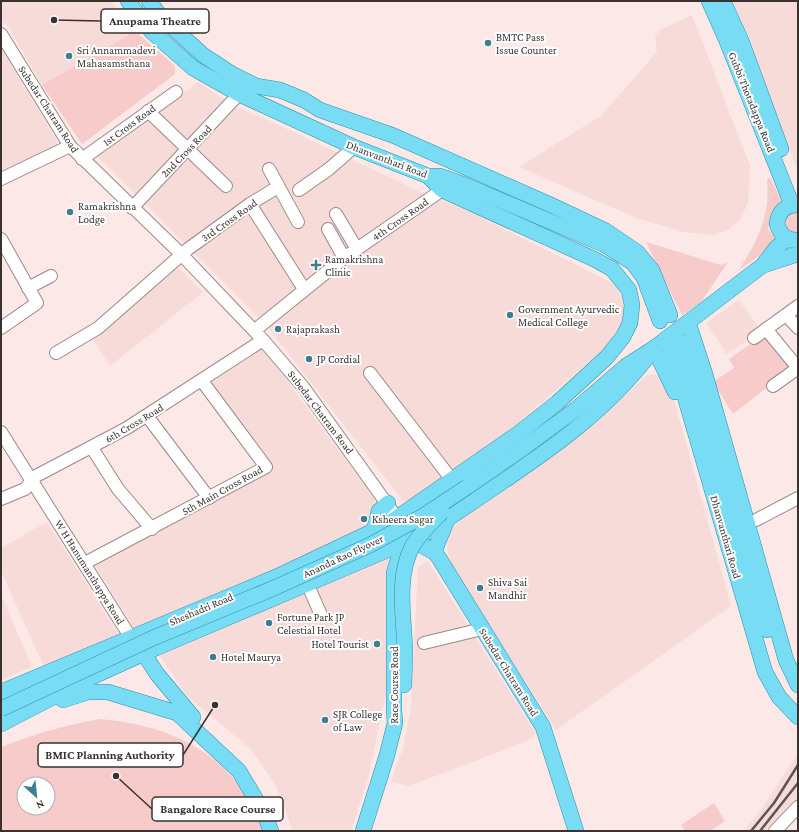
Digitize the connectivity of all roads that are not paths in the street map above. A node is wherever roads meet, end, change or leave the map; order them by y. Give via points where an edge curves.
1 (128, 1) edge
2 (148, 1) edge
3 (709, 1) edge
4 (723, 1) edge
5 (1, 34) edge
6 (176, 92) dead end
7 (288, 93) junction
8 (239, 94) junction
9 (148, 111) junction
10 (277, 111) junction
11 (70, 146) junction
12 (354, 147) junction
13 (187, 149) junction
14 (82, 159) junction
15 (269, 169) dead end
16 (1, 179) edge
17 (446, 185) junction
18 (226, 186) dead end
19 (278, 187) junction
20 (299, 190) dead end
21 (798, 190) edge
22 (250, 204) junction
23 (795, 205) edge
24 (132, 208) junction
25 (336, 214) dead end
26 (298, 222) dead end
27 (328, 230) dead end
28 (792, 239) edge
29 (3, 246) edge
30 (357, 249) junction
31 (798, 254) edge
32 (182, 255) junction
33 (344, 258) junction
34 (763, 265) junction
35 (51, 276) dead end
36 (28, 288) junction
37 (304, 289) junction
38 (798, 306) edge
39 (786, 315) junction
40 (688, 322) junction
41 (1, 328) edge
42 (798, 328) edge
43 (766, 329) junction
44 (255, 330) junction
45 (623, 337) junction
46 (754, 338) dead end
47 (263, 340) junction
48 (667, 345) junction
49 (56, 353) dead end
50 (798, 368) edge
51 (370, 373) dead end
52 (202, 381) junction
53 (773, 386) dead end
54 (578, 406) junction
55 (147, 416) junction
56 (1, 432) edge
57 (92, 448) junction
58 (452, 480) junction
59 (32, 482) junction
60 (467, 487) junction
61 (209, 498) junction
62 (798, 498) edge
63 (1, 500) edge
64 (388, 503) junction
65 (398, 517) junction
66 (447, 520) junction
67 (756, 520) dead end
68 (152, 529) junction
69 (374, 531) junction
70 (411, 540) junction
71 (434, 552) junction
72 (84, 563) junction
73 (307, 583) junction
74 (321, 615) dead end
75 (482, 629) junction
76 (131, 638) junction
77 (424, 643) dead end
78 (142, 654) junction
79 (798, 685) edge
80 (1, 692) edge
81 (798, 693) edge
82 (1, 709) edge
83 (181, 710) junction
84 (28, 712) junction
85 (798, 717) edge
86 (396, 723) junction
87 (1, 724) edge
88 (798, 807) edge
89 (271, 831) edge
90 (278, 831) edge
91 (363, 831) edge
92 (576, 831) edge
93 (775, 831) edge

1 - 8 main road, Dhanvanthari Road via 151,31 193,68
2 - 7 main road, Dhanvanthari Road via 162,18 203,55 256,86
3 - 23 main road, Gubbi Thotadappa Road
4 - 21 main road, Gubbi Thotadappa Road via 741,40
5 - 11 street, Subedar Chatram Road
6 - 9 street, 1st Cross Road
7 - 10 main road
7 - 17 main road, Dhanvanthari Road via 320,110 392,135 606,231 637,252 652,270 665,318 633,263 595,240
8 - 10 main road, Dhanvanthari Road
8 - 13 street, 2nd Cross Road
9 - 13 street
9 - 14 street, 1st Cross Road
10 - 12 main road, Dhanvanthari Road
11 - 14 street, Subedar Chatram Road
11 - 16 street
12 - 17 main road, Dhanvanthari Road via 428,176 440,176
12 - 20 street
13 - 18 street
13 - 24 street, 2nd Cross Road
14 - 24 street, Subedar Chatram Road
15 - 19 street
17 - 30 street, 4th Cross Road
17 - 45 main road via 612,269 629,290 632,305 630,323
19 - 22 street, 3rd Cross Road
19 - 26 street
22 - 32 street, 3rd Cross Road
22 - 37 street
23 - 28 main road via 780,212 777,218 778,230
24 - 32 street, Subedar Chatram Road
25 - 30 street
27 - 33 street
28 - 34 main road via 777,247
29 - 36 street
30 - 33 street, 4th Cross Road
31 - 34 main road
32 - 44 street, Subedar Chatram Road
32 - 49 street, 3rd Cross Road via 98,328
33 - 37 street, 4th Cross Road
34 - 40 main road
35 - 36 street
36 - 41 street via 37,303
37 - 44 street, 4th Cross Road
38 - 39 street
39 - 42 street
39 - 43 street
40 - 48 main road
40 - 79 main road via 786,660
43 - 46 street
43 - 50 street
44 - 47 street, Subedar Chatram Road
45 - 54 main road via 618,354 580,392
45 - 58 main road, Sheshadri Road via 607,357 557,403
47 - 52 street, 6th Cross Road
47 - 64 street, Subedar Chatram Road via 304,388
48 - 54 main road, Ananda Rao Flyover via 626,366
48 - 66 main road via 580,427
48 - 81 main road, Dhanvanthari Road via 778,666
48 - 85 main road via 671,381 754,656 779,697
50 - 53 street
51 - 58 street
52 - 55 street, 6th Cross Road
52 - 61 street, 5th Main Cross Road via 266,467
54 - 60 main road, Ananda Rao Flyover
55 - 57 street, 6th Cross Road
55 - 61 street
56 - 59 street, W H Hanumanthappa Road
57 - 59 street, 6th Cross Road via 36,476
57 - 68 street via 118,489
58 - 65 main road, Sheshadri Road
59 - 63 street, 6th Cross Road via 25,489
59 - 72 street, W H Hanumanthappa Road
60 - 82 main road, Ananda Rao Flyover, bridge via 423,516 370,545 153,638
60 - 86 main road, bridge via 422,533 408,558 403,583 403,701
61 - 68 street, 5th Main Cross Road
62 - 67 street
64 - 65 street, Subedar Chatram Road
64 - 69 main road via 379,511
65 - 69 main road, Sheshadri Road
65 - 70 street, Subedar Chatram Road
66 - 70 main road
66 - 71 main road
68 - 72 street, 5th Main Cross Road
69 - 76 main road, Sheshadri Road via 276,577
70 - 71 main road
70 - 73 main road
70 - 86 main road, Race Course Road via 401,550 394,573
71 - 75 main road, Subedar Chatram Road
72 - 76 street, W H Hanumanthappa Road
73 - 74 street
73 - 78 main road
75 - 77 street
75 - 92 main road, Subedar Chatram Road via 543,727
76 - 78 main road, W H Hanumanthappa Road
76 - 80 main road, Sheshadri Road
78 - 83 main road, W H Hanumanthappa Road
78 - 84 main road via 92,677
83 - 84 main road via 97,691
83 - 89 main road via 239,771 264,813
83 - 90 main road via 231,751 253,776 268,801
84 - 87 main road
86 - 91 main road, Race Course Road
88 - 93 street

